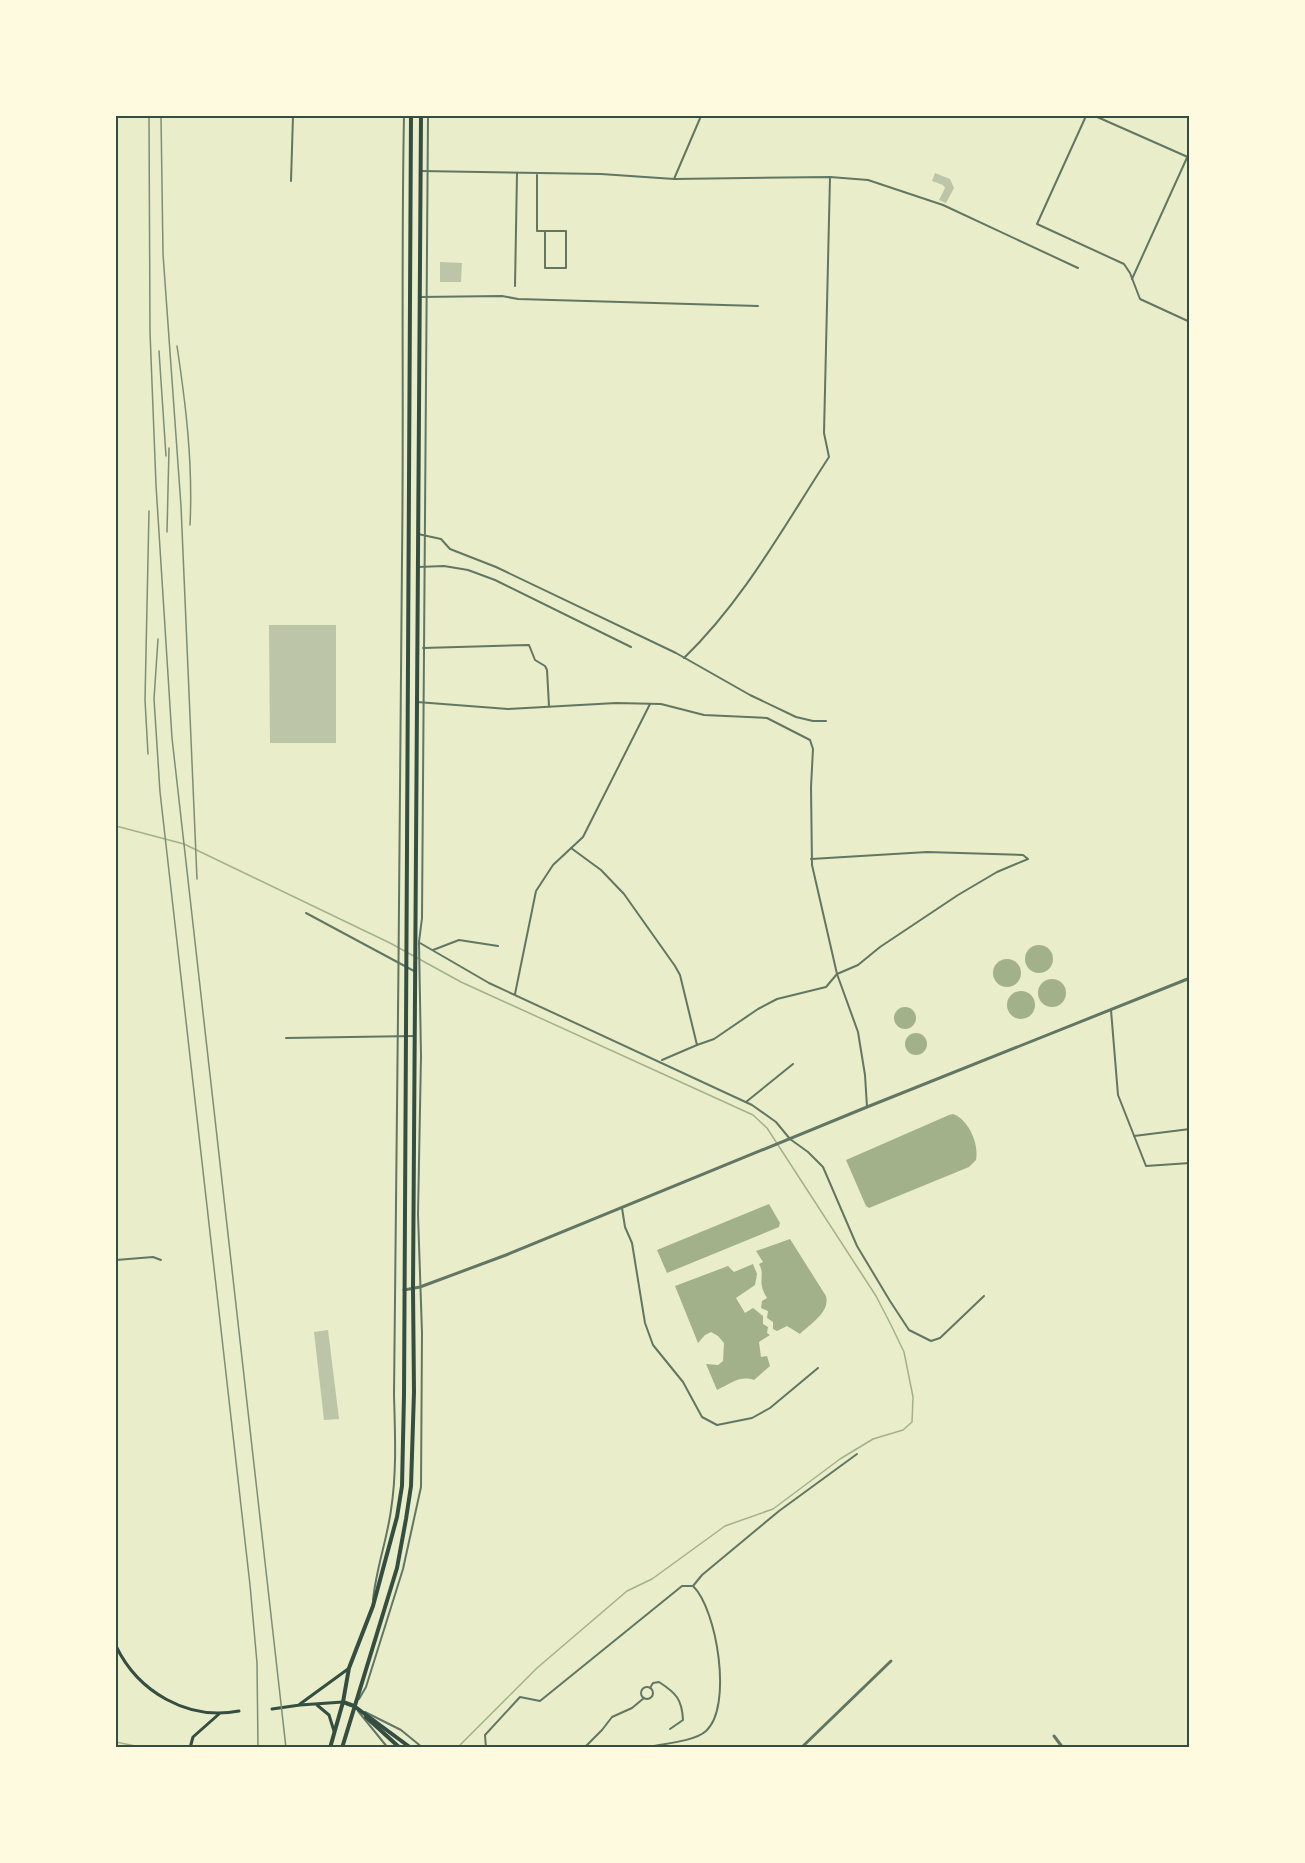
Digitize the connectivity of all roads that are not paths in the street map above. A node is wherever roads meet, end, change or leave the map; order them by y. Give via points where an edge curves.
1 (293, 116) edge
2 (404, 116) edge
3 (411, 116) edge
4 (421, 116) edge
5 (428, 116) edge
6 (701, 116) edge
7 (1086, 116) edge
8 (1095, 116) edge
9 (1190, 151) edge
10 (1188, 157) edge
11 (411, 161) junction
12 (420, 161) junction
13 (420, 171) junction
14 (428, 172) junction
15 (517, 173) junction
16 (537, 173) junction
17 (830, 177) junction
18 (674, 179) junction
19 (291, 181) dead end
20 (545, 231) junction
21 (1078, 268) dead end
22 (1132, 279) junction
23 (515, 286) dead end
24 (419, 297) junction
25 (425, 297) junction
26 (758, 306) dead end
27 (1190, 322) edge
28 (418, 534) junction
29 (424, 536) junction
30 (425, 566) junction
31 (418, 567) junction
32 (631, 647) dead end
33 (423, 648) junction
34 (684, 658) junction
35 (419, 702) junction
36 (650, 704) junction
37 (549, 707) junction
38 (826, 721) dead end
39 (571, 848) junction
40 (811, 859) junction
41 (306, 913) dead end
42 (406, 935) junction
43 (417, 944) junction
44 (498, 946) dead end
45 (433, 950) junction
46 (399, 961) junction
47 (406, 964) junction
48 (417, 968) junction
49 (837, 974) junction
50 (1190, 978) edge
51 (515, 994) junction
52 (1111, 1010) junction
53 (397, 1036) junction
54 (405, 1036) junction
55 (415, 1036) junction
56 (286, 1038) dead end
57 (697, 1044) junction
58 (662, 1060) dead end
59 (793, 1064) dead end
60 (746, 1102) junction
61 (867, 1107) junction
62 (405, 1117) junction
63 (414, 1117) junction
64 (1190, 1129) edge
65 (1134, 1136) junction
66 (788, 1139) junction
67 (1190, 1163) edge
68 (622, 1208) junction
69 (116, 1260) edge
70 (161, 1260) dead end
71 (420, 1287) junction
72 (413, 1289) junction
73 (395, 1290) junction
74 (404, 1290) junction
75 (984, 1296) dead end
76 (818, 1368) dead end
77 (857, 1454) dead end
78 (693, 1586) junction
79 (373, 1606) junction
80 (116, 1646) edge
81 (891, 1661) dead end
82 (349, 1668) junction
83 (650, 1688) junction
84 (644, 1698) junction
85 (343, 1702) junction
86 (300, 1705) junction
87 (315, 1705) junction
88 (354, 1706) junction
89 (272, 1709) dead end
90 (239, 1711) dead end
91 (219, 1714) junction
92 (670, 1730) dead end
93 (334, 1732) junction
94 (1054, 1736) dead end
95 (342, 1747) edge
96 (388, 1747) edge
97 (190, 1748) edge
98 (330, 1748) edge
99 (400, 1748) edge
100 (411, 1748) edge
101 (423, 1748) edge
102 (486, 1748) edge
103 (584, 1748) edge
104 (644, 1748) edge
105 (801, 1748) edge
106 (1063, 1748) edge

1 - 19 street
2 - 46 street
3 - 11 main road
4 - 12 main road
5 - 14 street
6 - 18 street
7 - 22 street via 1037,224 1124,264
8 - 10 street
9 - 10 street
10 - 22 street
11 - 12 main road
11 - 42 main road
12 - 13 main road
13 - 14 street
13 - 24 main road
14 - 15 street
14 - 25 street
15 - 16 street
15 - 23 street
16 - 18 street
16 - 20 street via 537,231
17 - 18 street
17 - 21 street via 868,180 909,193
17 - 34 street via 824,433 829,457 733,604
20 - 20 street via 566,231 566,268 545,268
22 - 27 street via 1143,301
24 - 25 street
24 - 28 main road
25 - 26 street via 502,296 518,300
25 - 29 street
28 - 29 street
28 - 31 main road
29 - 30 street
29 - 34 street via 441,539 450,549 496,567
30 - 31 street
30 - 32 street via 468,570 495,580
30 - 33 street
31 - 35 main road
33 - 35 street
33 - 37 street via 529,645 535,660 547,670
34 - 38 street via 796,717
35 - 37 street via 507,709
35 - 43 main road
36 - 37 street
36 - 39 street via 583,837
36 - 40 street via 704,715 767,718 810,740
39 - 51 street via 546,873 536,891
39 - 57 street via 601,870 624,894 675,966
40 - 49 street
40 - 49 street via 927,852 1023,855 1028,859 968,889 858,965
41 - 46 street
42 - 43 street
42 - 47 main road
43 - 45 street
43 - 48 main road
44 - 45 street via 459,940
45 - 51 street
46 - 47 street
46 - 53 street
47 - 48 street
47 - 54 main road
48 - 55 main road
48 - 71 street via 421,1056
49 - 57 street via 826,987 777,999 714,1039
49 - 61 street via 858,1032
50 - 52 street
51 - 60 street
52 - 61 street
52 - 65 street via 1118,1095
53 - 54 street
53 - 56 street
53 - 73 street
54 - 55 street
54 - 62 main road
55 - 63 main road
57 - 58 street
59 - 60 street
60 - 66 street via 776,1122
61 - 66 street
62 - 63 main road
62 - 74 main road
63 - 72 main road
64 - 65 street
65 - 67 street via 1146,1166
66 - 68 street
66 - 75 street via 823,1167 857,1246 909,1330 931,1341 940,1338
68 - 71 street
68 - 76 street via 653,1345 683,1382 702,1418 717,1425 752,1418
69 - 70 street
71 - 72 street
71 - 88 street via 421,1487 403,1569 366,1687
72 - 74 street
72 - 88 main road via 411,1486 397,1568
73 - 74 street
73 - 79 street via 394,1482 391,1512 375,1575
74 - 79 main road via 402,1486 398,1517
77 - 78 street via 779,1510
78 - 102 street via 682,1586 540,1701 520,1697 485,1735
78 - 104 street via 715,1631 719,1656 715,1716 704,1733
79 - 82 main road
80 - 91 main road via 134,1674 168,1701
81 - 105 street
82 - 85 main road
82 - 86 main road
83 - 84 street via 652,1696
83 - 84 street via 642,1690
83 - 92 street via 659,1682 676,1694 683,1720
84 - 103 street via 612,1717
85 - 87 main road
85 - 88 main road
85 - 93 main road
86 - 87 main road
86 - 89 main road
87 - 93 main road via 329,1715
88 - 95 main road
88 - 96 street
88 - 99 main road
88 - 100 main road
88 - 101 street via 401,1730
90 - 91 main road
91 - 97 main road via 191,1741
93 - 98 main road
94 - 106 street

